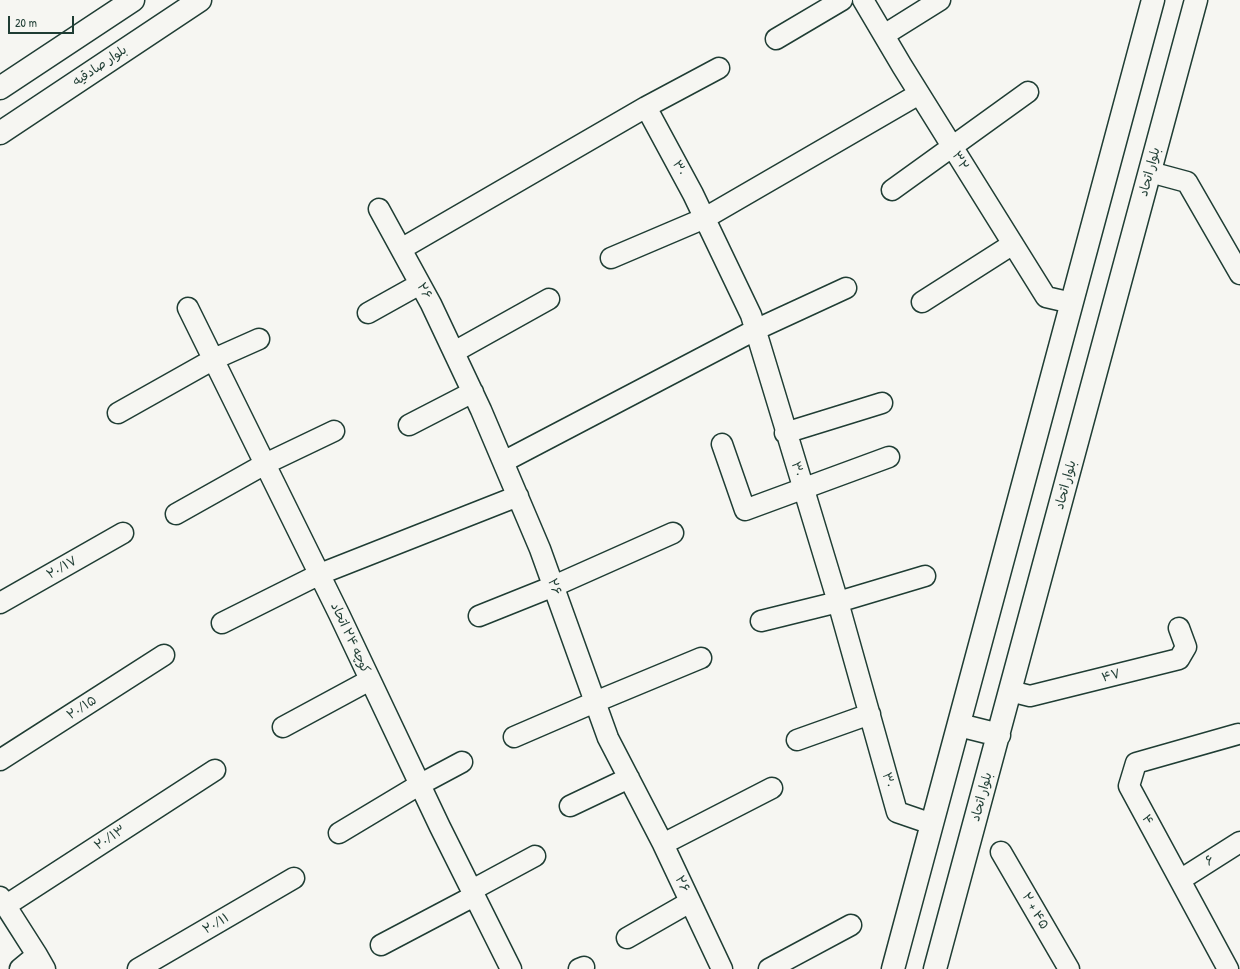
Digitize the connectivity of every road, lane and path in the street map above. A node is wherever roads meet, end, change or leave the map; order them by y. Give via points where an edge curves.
1 (133, 0) edge
2 (200, 0) edge
3 (842, 0) edge
4 (863, 0) edge
5 (940, 0) edge
6 (1153, 0) edge
7 (1196, 0) edge
8 (884, 35) junction
9 (776, 39) dead end
10 (719, 68) dead end
11 (0, 88) edge
12 (1028, 92) dead end
13 (919, 94) junction
14 (646, 107) junction
15 (0, 133) edge
16 (951, 146) junction
17 (1150, 172) junction
18 (892, 190) dead end
19 (379, 209) dead end
20 (704, 218) junction
21 (1013, 244) junction
22 (401, 249) junction
23 (611, 258) dead end
24 (1240, 274) edge
25 (420, 284) junction
26 (846, 288) dead end
27 (549, 299) dead end
28 (922, 302) dead end
29 (1072, 303) junction
30 (188, 308) dead end
31 (368, 313) dead end
32 (755, 330) junction
33 (259, 340) dead end
34 (454, 352) junction
35 (214, 359) junction
36 (473, 392) junction
37 (882, 403) dead end
38 (118, 413) dead end
39 (409, 425) dead end
40 (334, 431) dead end
41 (785, 433) junction
42 (722, 444) dead end
43 (889, 457) dead end
44 (503, 462) junction
45 (265, 464) junction
46 (803, 489) junction
47 (518, 496) junction
48 (176, 514) dead end
49 (123, 533) dead end
50 (673, 533) dead end
51 (320, 574) junction
52 (925, 576) dead end
53 (554, 586) junction
54 (838, 602) junction
55 (0, 603) edge
56 (479, 616) dead end
57 (761, 621) dead end
58 (222, 623) dead end
59 (1179, 628) dead end
60 (164, 655) dead end
61 (701, 658) dead end
62 (370, 680) junction
63 (1010, 691) junction
64 (595, 702) junction
65 (870, 714) junction
66 (959, 725) junction
67 (283, 726) dead end
68 (1238, 734) dead end
69 (999, 735) junction
70 (514, 738) dead end
71 (797, 740) dead end
72 (0, 760) edge
73 (462, 762) dead end
74 (215, 770) dead end
75 (629, 778) junction
76 (420, 784) junction
77 (772, 788) dead end
78 (570, 806) dead end
79 (932, 824) junction
80 (339, 833) dead end
81 (1240, 842) edge
82 (663, 844) junction
83 (1001, 852) dead end
84 (535, 856) dead end
85 (294, 878) dead end
86 (1180, 880) junction
87 (473, 893) junction
88 (3, 902) edge
89 (690, 902) junction
90 (851, 925) dead end
91 (627, 938) dead end
92 (381, 945) dead end
93 (41, 962) edge
94 (20, 969) edge
95 (138, 969) edge
96 (511, 969) edge
97 (722, 969) edge
98 (769, 969) edge
99 (893, 969) edge
100 (935, 969) edge
101 (1069, 969) edge
102 (1228, 969) edge

1 - 11 main road
2 - 15 main road, بلوار صادقیه
3 - 9 street
4 - 8 street, ۳۲
5 - 8 street
6 - 29 main road
7 - 17 main road, بلوار اتحاد
8 - 13 street, ۳۲
10 - 14 street
12 - 16 street
13 - 16 street, ۳۲
13 - 20 street
14 - 20 street, ۳۰
14 - 22 street
16 - 18 street
16 - 21 street, ۳۲
17 - 24 street via 1187,182
17 - 63 main road, بلوار اتحاد
19 - 22 street, ۲۶
20 - 23 street
20 - 32 street, ۳۰ via 751,315
21 - 28 street
21 - 29 street, ۳۲ via 1046,298
22 - 25 street, ۲۶
25 - 31 street
25 - 34 street, ۲۶
26 - 32 street
27 - 34 street
29 - 66 main road
30 - 35 street, کوچه ۲۴ اتحاد
32 - 41 street, ۳۰
32 - 44 street
33 - 35 street
34 - 36 street, ۲۶
35 - 38 street
35 - 45 street, کوچه ۲۴ اتحاد
36 - 39 street
36 - 44 street, ۲۶
37 - 41 street
40 - 45 street
41 - 46 street, ۳۰
42 - 46 street via 745,510
43 - 46 street
44 - 47 street, ۲۶
45 - 48 street
45 - 51 street, کوچه ۲۴ اتحاد
46 - 54 street, ۳۰
47 - 51 street
47 - 53 street, ۲۶
49 - 55 street, ۲۰/۱۷
50 - 53 street
51 - 58 street
51 - 62 street, کوچه ۲۴ اتحاد
52 - 54 street
53 - 56 street
53 - 64 street, ۲۶
54 - 57 street
54 - 65 street, ۳۰
59 - 63 street, ۴۷ via 1186,647 1178,659 1030,696
60 - 72 street, ۲۰/۱۵
61 - 64 street
62 - 67 street
62 - 76 street, کوچه ۲۴ اتحاد
63 - 69 main road, بلوار اتحاد
64 - 70 street
64 - 75 street, ۲۶ via 608,738
65 - 71 street
65 - 79 street, ۳۰ via 897,812
66 - 69 main road
66 - 79 main road
68 - 86 street, ۴ via 1136,763 1129,786
69 - 100 main road, بلوار اتحاد
73 - 76 street
74 - 88 street, ۲۰/۱۳
75 - 78 street
75 - 82 street, ۲۶
76 - 80 street
76 - 87 street, کوچه ۲۴ اتحاد
77 - 82 street
79 - 99 main road
81 - 86 street, ۶
82 - 89 street, ۲۶
83 - 101 street, ۲ + ۴۵
84 - 87 street
85 - 95 street, ۲۰/۱۱
86 - 102 street, ۴
87 - 92 street
87 - 96 street, کوچه ۲۴ اتحاد
88 - 93 street
89 - 91 street
89 - 97 street, ۲۶
90 - 98 street
93 - 94 street

